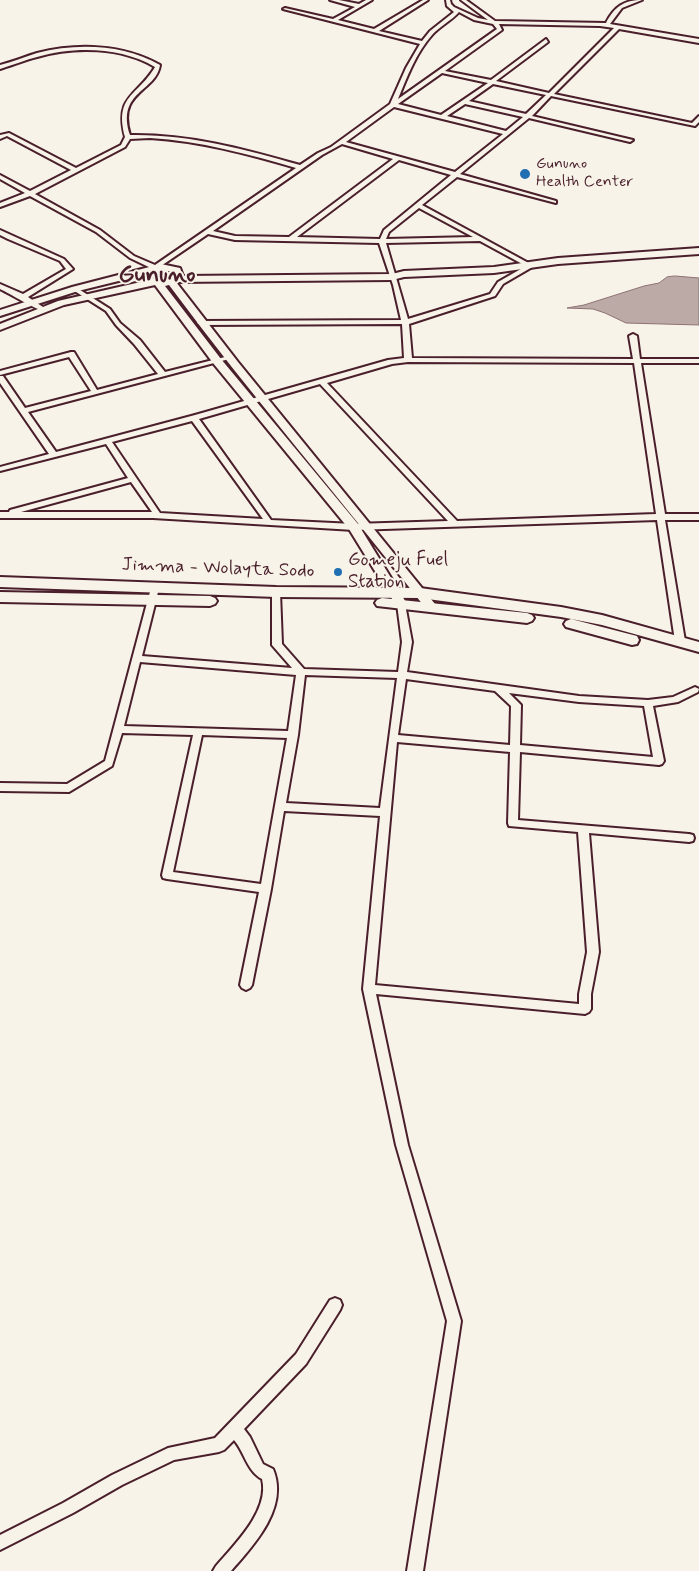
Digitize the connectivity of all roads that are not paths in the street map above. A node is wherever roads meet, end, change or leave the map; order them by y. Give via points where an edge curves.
1 (332, 0) edge
2 (370, 0) edge
3 (422, 0) edge
4 (448, 0) edge
5 (462, 0) edge
6 (640, 0) edge
7 (360, 6) junction
8 (454, 8) junction
9 (285, 9) dead end
10 (333, 21) junction
11 (493, 22) junction
12 (608, 24) junction
13 (620, 26) junction
14 (375, 31) junction
15 (546, 41) dead end
16 (699, 41) edge
17 (423, 42) junction
18 (0, 67) edge
19 (440, 71) junction
20 (492, 83) junction
21 (548, 95) junction
22 (465, 102) junction
23 (392, 105) junction
24 (528, 116) junction
25 (442, 117) junction
26 (699, 118) edge
27 (507, 133) junction
28 (0, 136) edge
29 (128, 137) junction
30 (630, 140) dead end
31 (341, 142) junction
32 (333, 148) junction
33 (398, 158) junction
34 (301, 167) junction
35 (76, 170) junction
36 (458, 174) junction
37 (0, 177) edge
38 (30, 194) junction
39 (554, 202) dead end
40 (0, 205) edge
41 (418, 205) junction
42 (0, 232) edge
43 (212, 233) junction
44 (10, 238) junction
45 (482, 239) junction
46 (291, 240) junction
47 (382, 241) junction
48 (0, 243) edge
49 (699, 252) edge
50 (531, 266) junction
51 (153, 269) junction
52 (392, 274) junction
53 (175, 276) junction
54 (155, 282) junction
55 (0, 286) edge
56 (75, 288) junction
57 (87, 297) junction
58 (26, 299) junction
59 (44, 310) junction
60 (0, 313) edge
61 (407, 322) junction
62 (201, 323) junction
63 (0, 327) edge
64 (633, 336) dead end
65 (230, 358) junction
66 (408, 360) junction
67 (637, 361) junction
68 (699, 361) edge
69 (218, 362) junction
70 (0, 373) edge
71 (163, 375) junction
72 (0, 378) edge
73 (321, 381) junction
74 (95, 392) junction
75 (257, 400) junction
76 (24, 411) junction
77 (194, 418) junction
78 (107, 440) junction
79 (53, 453) junction
80 (0, 469) edge
81 (132, 479) junction
82 (0, 515) edge
83 (158, 516) junction
84 (661, 517) junction
85 (699, 517) edge
86 (269, 522) junction
87 (456, 524) junction
88 (368, 526) junction
89 (354, 527) junction
90 (0, 582) edge
91 (420, 593) junction
92 (153, 594) junction
93 (276, 597) junction
94 (0, 598) edge
95 (398, 599) junction
96 (431, 608) junction
97 (680, 641) junction
98 (699, 647) edge
99 (136, 658) junction
100 (699, 658) edge
101 (301, 672) junction
102 (402, 676) junction
103 (496, 687) junction
104 (696, 690) dead end
105 (648, 703) junction
106 (117, 729) junction
107 (198, 732) junction
108 (293, 736) junction
109 (393, 738) junction
110 (514, 749) junction
111 (0, 787) edge
112 (280, 807) junction
113 (384, 812) junction
114 (583, 829) junction
115 (689, 838) dead end
116 (266, 889) junction
117 (246, 985) dead end
118 (369, 989) junction
119 (335, 1305) dead end
120 (234, 1429) junction
121 (0, 1543) edge
122 (225, 1570) edge
123 (415, 1571) edge

1 - 7 street
2 - 7 street
3 - 14 street
4 - 8 street
5 - 11 street
6 - 12 street via 621,5
7 - 10 street
8 - 11 street via 476,19
8 - 17 street via 458,12
9 - 10 street
10 - 14 street
11 - 12 street
11 - 19 street via 500,27 497,32
12 - 13 street
13 - 16 street
13 - 21 street
14 - 17 street
15 - 20 street
17 - 23 street
18 - 29 street via 40,54 71,51 110,50 150,60 158,66 129,99 125,112 124,125
19 - 20 street
19 - 23 street
20 - 21 street
20 - 22 street
21 - 24 street
21 - 26 street via 693,125
22 - 24 street
22 - 25 street
23 - 25 street
23 - 31 street
24 - 27 street
24 - 30 street
25 - 27 street
27 - 36 street
28 - 35 street via 7,134
29 - 34 street via 165,138 246,152
29 - 35 street via 123,146
31 - 32 street
31 - 33 street
32 - 34 street
32 - 43 street via 326,156
33 - 36 street
33 - 46 street
34 - 43 street
35 - 38 street
36 - 39 street
36 - 41 street
37 - 38 street
38 - 40 street
38 - 51 street via 98,231
41 - 45 street
41 - 47 street via 386,231
42 - 44 street
43 - 46 street via 235,238
43 - 51 street
43 - 53 street via 178,261
44 - 48 street
44 - 58 street via 62,260 70,270
45 - 47 street
45 - 50 street
46 - 47 street
47 - 52 street
49 - 50 main road via 558,261
50 - 52 main road
50 - 61 street via 500,283 493,295
51 - 53 main road
51 - 54 main road via 146,276
51 - 56 main road
52 - 53 main road
52 - 61 street
53 - 54 main road
53 - 62 main road
54 - 57 main road
54 - 69 main road
55 - 58 street
56 - 57 street
56 - 58 main road
57 - 59 main road
57 - 71 street via 108,310
58 - 59 street
58 - 60 main road
59 - 63 main road
61 - 62 street
61 - 66 street
62 - 65 main road
64 - 67 street
65 - 69 street
65 - 75 main road
66 - 67 street
66 - 73 street
67 - 68 street
67 - 84 street
69 - 71 street
69 - 75 main road
70 - 74 street via 70,354
71 - 74 street
72 - 76 street
73 - 75 street
73 - 87 street
74 - 76 street
75 - 77 street
75 - 88 main road
75 - 89 main road
76 - 79 street
77 - 78 street
77 - 86 street
78 - 79 street
78 - 81 street
79 - 80 street
81 - 82 street
81 - 83 street
82 - 83 street
83 - 86 street
84 - 85 street
84 - 87 street
84 - 97 street
86 - 89 street
87 - 88 street
88 - 89 street
88 - 91 main road
89 - 95 main road
90 - 92 highway, Jimma - Wolayta Sodo
91 - 95 highway, Jimma - Wolayta Sodo
91 - 96 main road
91 - 97 highway, Jimma - Wolayta Sodo via 561,612
92 - 93 highway, Jimma - Wolayta Sodo
92 - 94 highway, Jimma - Wolayta Sodo
92 - 99 street
93 - 95 highway, Jimma - Wolayta Sodo
93 - 101 street via 277,645
95 - 96 highway, Jimma - Wolayta Sodo
95 - 102 street via 407,642
96 - 100 highway, Jimma - Wolayta Sodo via 560,621
97 - 98 highway, Jimma - Wolayta Sodo
99 - 101 street
99 - 106 street
101 - 102 street
101 - 108 street
102 - 103 street
102 - 109 street
103 - 105 street via 579,699
103 - 110 street via 516,705
104 - 105 street via 675,700
105 - 110 street via 659,761
106 - 107 street
106 - 111 street via 108,764 70,788
107 - 108 street
107 - 116 street via 168,875
108 - 112 street
109 - 110 street
109 - 113 street
110 - 114 street via 513,823
112 - 113 street
112 - 116 street
113 - 118 street
114 - 115 street
114 - 118 street via 593,952 585,1009
116 - 117 street
118 - 123 street via 402,1145 454,1321
119 - 120 street via 301,1359
120 - 121 street via 219,1445 173,1453
120 - 122 street via 245,1442 258,1469 268,1474 271,1487 268,1506 259,1523

